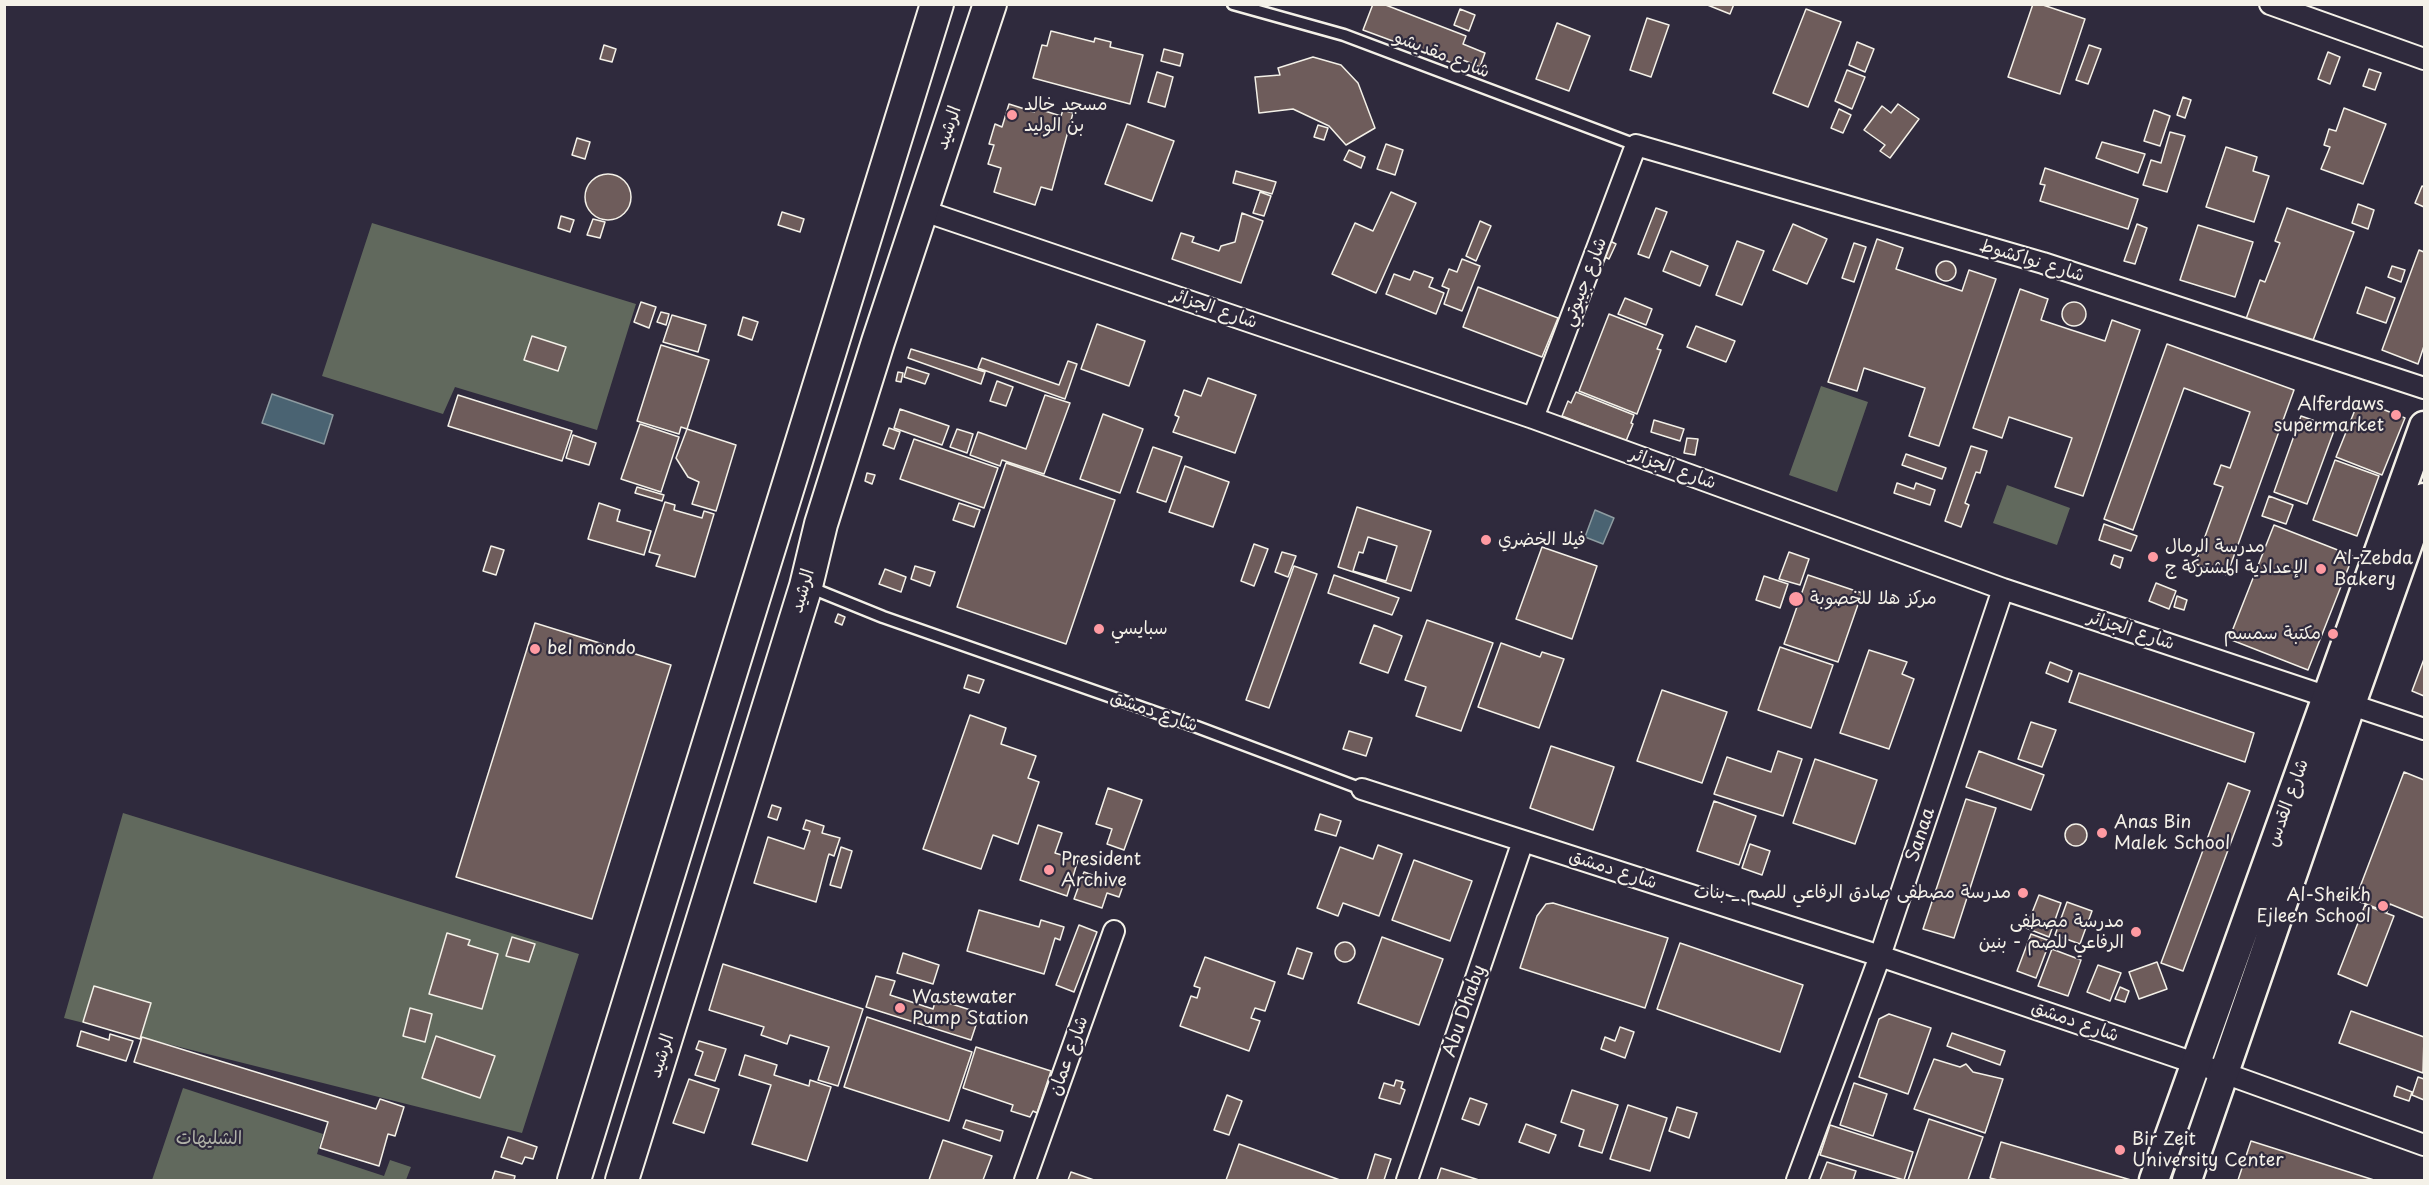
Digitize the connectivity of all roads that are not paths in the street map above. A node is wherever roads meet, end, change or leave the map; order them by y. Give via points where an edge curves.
1 (937, 4) edge
2 (990, 4) edge
3 (1233, 4) edge
4 (2270, 4) edge
5 (2424, 59) edge
6 (1636, 145) junction
7 (921, 210) junction
8 (2424, 388) edge
9 (1533, 418) junction
10 (2424, 426) edge
11 (2424, 498) edge
12 (806, 585) junction
13 (2003, 589) junction
14 (2338, 700) junction
15 (2424, 729) edge
16 (1362, 789) joint
17 (1524, 841) junction
18 (1114, 931) dead end
19 (1880, 956) junction
20 (2194, 1062) junction
21 (2224, 1073) junction
22 (2424, 1145) edge
23 (574, 1180) edge
24 (622, 1180) edge
25 (1025, 1180) edge
26 (1407, 1180) edge
27 (1797, 1180) edge
28 (2154, 1180) edge
29 (2187, 1180) edge

1 - 23 main road
2 - 7 main road, الرشيد
3 - 6 lane, شارع مقديشو via 1344,35
4 - 5 street
6 - 8 street, شارع نواكشوط via 2043,263
6 - 9 street, شارع جيبوتي
7 - 9 street, شارع الجزائر
7 - 12 main road, الرشيد via 824,512
9 - 13 street, شارع الجزائر
10 - 14 main road, شارع القدس
11 - 14 main road, شارع القدس
12 - 16 lane, شارع دمشق via 883,617
12 - 24 main road, الرشيد
13 - 14 street, شارع الجزائر
13 - 19 street, Sanaa
14 - 15 street, شارع الجزائر
14 - 20 main road, شارع القدس
14 - 21 main road, شارع القدس
16 - 17 street, شارع دمشق
17 - 19 street, شارع دمشق
17 - 26 street, Abu Dhaby
18 - 25 street, شارع عمان
19 - 20 street, شارع دمشق
19 - 27 street, Sanaa
20 - 21 street, شارع دمشق
20 - 28 main road, شارع القدس
21 - 22 street, شارع دمشق
21 - 29 main road, شارع القدس

